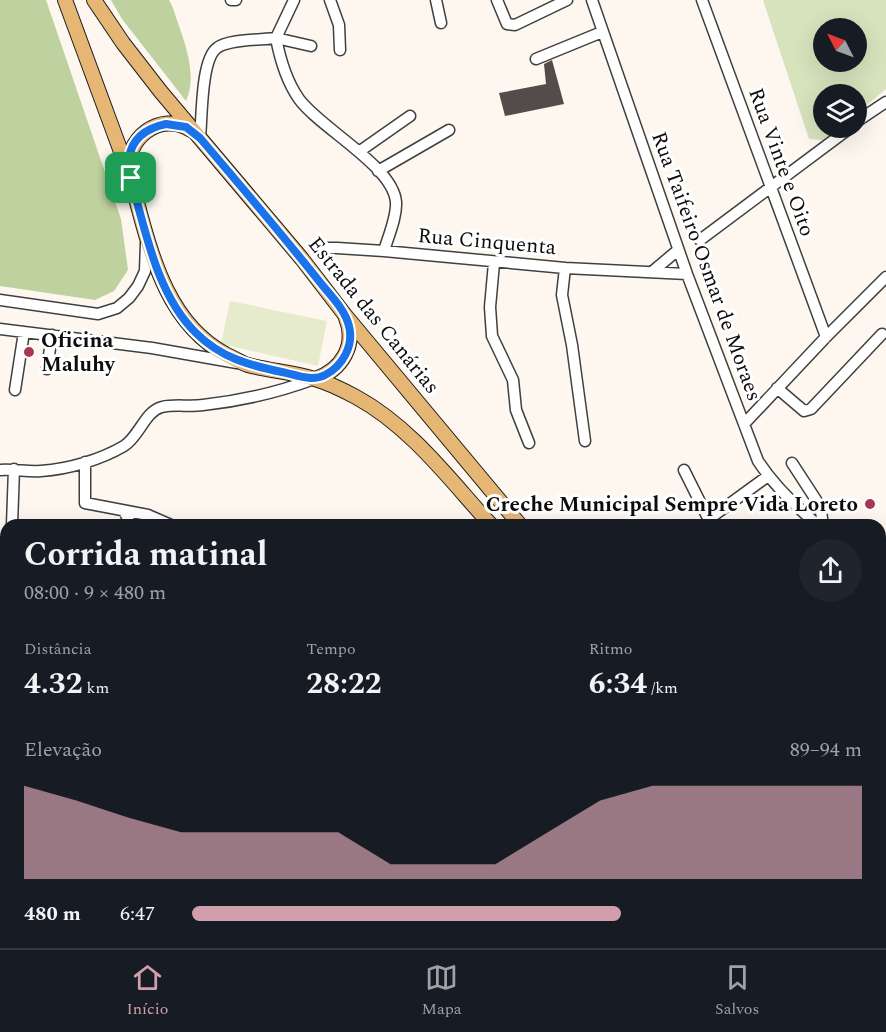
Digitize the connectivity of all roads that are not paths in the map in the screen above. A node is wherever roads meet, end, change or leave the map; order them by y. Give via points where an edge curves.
1 (65, 0) edge
2 (94, 0) edge
3 (231, 0) edge
4 (236, 0) edge
5 (294, 0) edge
6 (330, 0) edge
7 (436, 0) edge
8 (497, 0) edge
9 (567, 0) edge
10 (592, 0) edge
11 (702, 0) edge
12 (441, 23) dead end
13 (602, 32) junction
14 (276, 38) junction
15 (311, 46) dead end
16 (340, 50) dead end
17 (536, 59) dead end
18 (886, 102) edge
19 (867, 115) edge
20 (410, 116) dead end
21 (449, 130) dead end
22 (197, 136) junction
23 (837, 138) edge
24 (360, 151) junction
25 (378, 171) junction
26 (131, 178) junction
27 (771, 187) junction
28 (147, 237) junction
29 (700, 240) dead end
30 (318, 249) dead end
31 (678, 250) junction
32 (384, 251) junction
33 (494, 263) junction
34 (565, 268) junction
35 (653, 271) junction
36 (687, 274) junction
37 (886, 277) edge
38 (0, 300) edge
39 (345, 315) junction
40 (0, 329) edge
41 (24, 332) junction
42 (882, 334) dead end
43 (52, 335) junction
44 (826, 337) junction
45 (246, 364) junction
46 (48, 369) dead end
47 (315, 379) junction
48 (777, 388) junction
49 (15, 390) dead end
50 (744, 424) junction
51 (585, 441) dead end
52 (529, 443) dead end
53 (85, 462) junction
54 (792, 463) dead end
55 (14, 469) junction
56 (0, 470) edge
57 (684, 470) dead end
58 (768, 476) junction
59 (124, 511) junction
60 (12, 519) edge
61 (128, 519) edge
62 (157, 519) edge
63 (486, 519) edge
64 (515, 519) edge
65 (811, 519) edge
66 (822, 519) edge

1 - 26 main road
2 - 22 main road, Estrada das Canárias via 123,44
3 - 4 street
5 - 14 street
6 - 16 street via 339,25
7 - 12 street
8 - 9 street via 504,21 515,25
10 - 13 street, Rua Taifeiro Osmar de Moraes
11 - 27 street, Rua Vinte e Oito
13 - 17 street
13 - 31 street, Rua Taifeiro Osmar de Moraes
14 - 15 street
14 - 22 street via 217,47 207,68
14 - 24 street via 286,75 299,100
18 - 19 street
20 - 24 street
21 - 25 street
22 - 26 main road via 176,124 146,131 132,147 128,162
22 - 39 main road, Estrada das Canárias
23 - 27 street
24 - 25 street
25 - 32 street via 389,182 396,202
26 - 28 main road
27 - 29 street
27 - 44 street, Rua Vinte e Oito
28 - 38 street via 145,271 129,298 117,308 98,314
28 - 45 main road via 167,289 184,319 218,350
30 - 32 street, Rua Cinquenta
31 - 35 street
31 - 36 street, Rua Taifeiro Osmar de Moraes
32 - 33 street, Rua Cinquenta
33 - 34 street, Rua Cinquenta
33 - 52 street via 492,336 513,380 516,410
34 - 35 street, Rua Cinquenta
34 - 51 street via 562,295
35 - 36 street, Rua Cinquenta
36 - 50 street, Rua Taifeiro Osmar de Moraes
37 - 44 street
39 - 47 main road via 350,335 346,355 333,370
39 - 64 main road, Estrada das Canárias
40 - 41 street
41 - 43 street
41 - 49 street
42 - 48 street via 811,409 799,408
43 - 45 street
43 - 46 street
44 - 48 street
45 - 47 main road
47 - 53 street via 252,397 158,408 125,445
47 - 63 main road via 357,398 418,444
48 - 50 street
50 - 58 street, Rua Taifeiro Osmar de Moraes
53 - 55 street via 39,471
53 - 59 street via 85,503
54 - 66 street via 820,506
55 - 56 street
55 - 60 street
57 - 58 street via 707,516
58 - 65 street, Rua Taifeiro Osmar de Moraes
59 - 61 street
59 - 62 street

